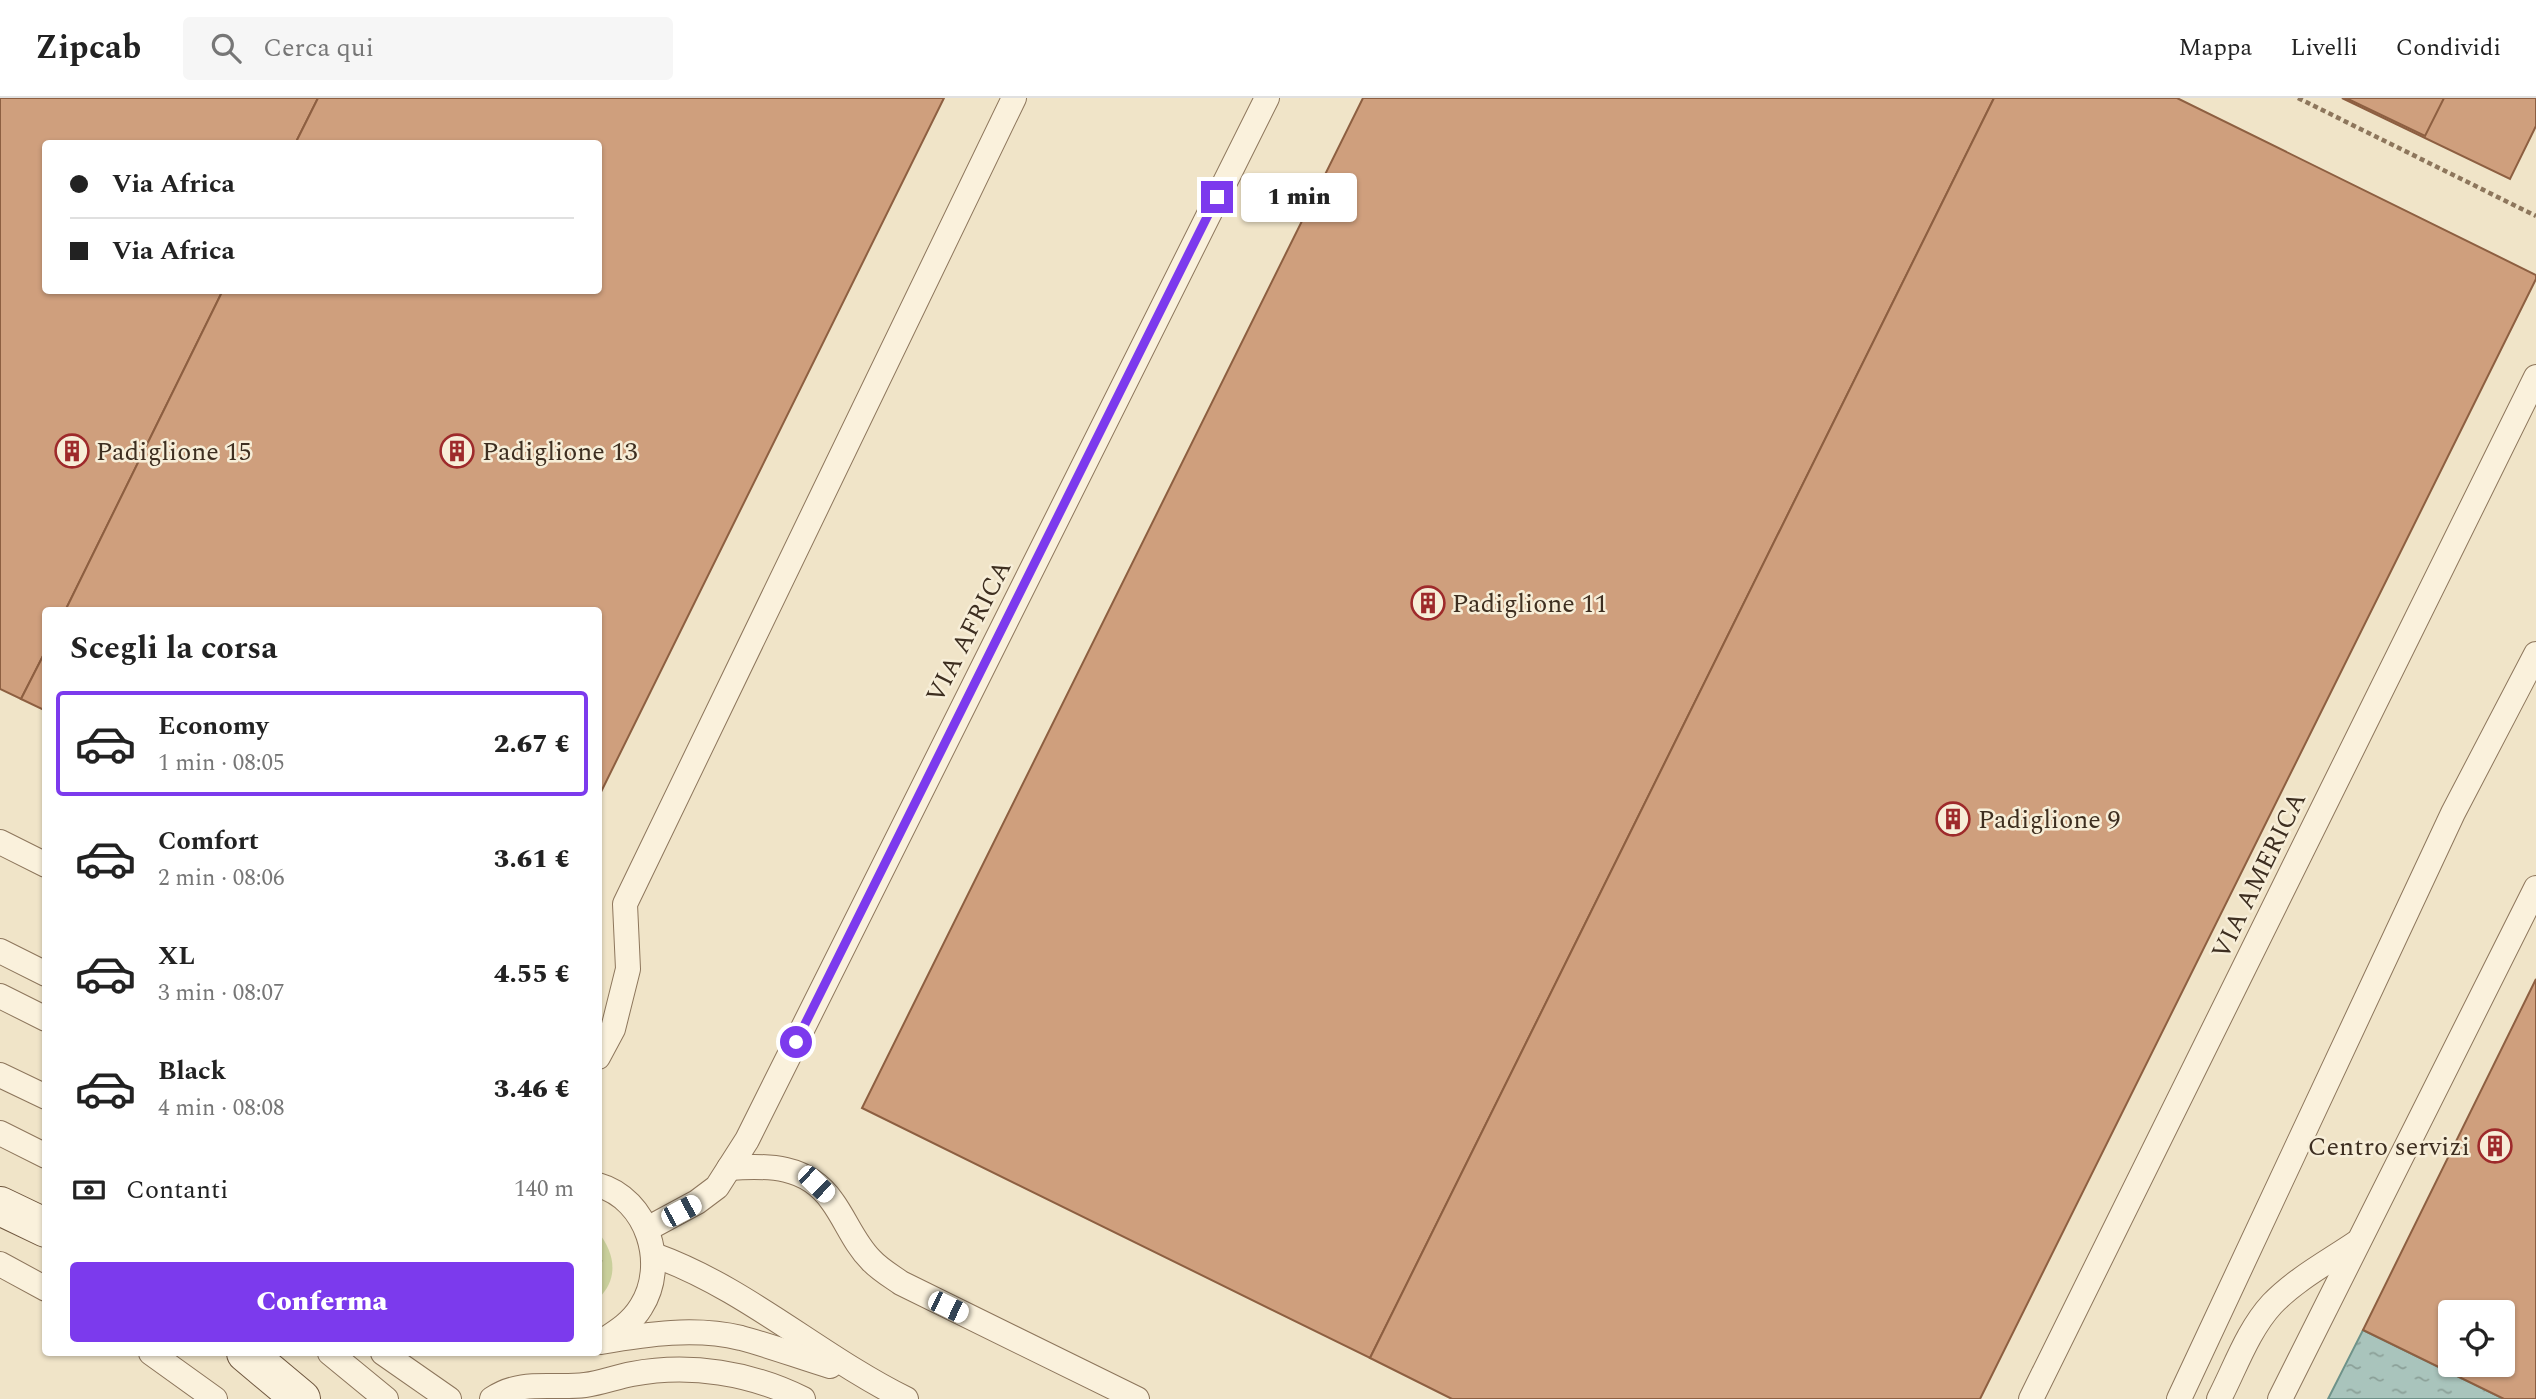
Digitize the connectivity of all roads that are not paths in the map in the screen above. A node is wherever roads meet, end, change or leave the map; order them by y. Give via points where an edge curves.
1 (1013, 98) edge
2 (1267, 98) edge
3 (2536, 377) edge
4 (2536, 654) edge
5 (0, 842) edge
6 (42, 863) edge
7 (2536, 888) edge
8 (0, 951) edge
9 (42, 972) edge
10 (0, 996) edge
11 (42, 1016) edge
12 (602, 1050) edge
13 (0, 1075) edge
14 (42, 1095) edge
15 (0, 1133) edge
16 (42, 1154) edge
17 (723, 1177) junction
18 (602, 1187) edge
19 (0, 1206) edge
20 (42, 1226) edge
21 (647, 1229) junction
22 (2359, 1240) junction
23 (654, 1255) junction
24 (0, 1264) edge
25 (42, 1287) edge
26 (602, 1341) edge
27 (602, 1342) edge
28 (156, 1356) edge
29 (250, 1356) edge
30 (334, 1356) edge
31 (387, 1356) edge
32 (856, 1374) junction
33 (215, 1399) edge
34 (301, 1399) edge
35 (386, 1399) edge
36 (449, 1399) edge
37 (492, 1399) edge
38 (803, 1399) edge
39 (906, 1399) edge
40 (1137, 1399) edge
41 (2031, 1399) edge
42 (2179, 1399) edge
43 (2219, 1399) edge
44 (2280, 1399) edge

1 - 12 lane via 625,904 628,970 613,1029
2 - 17 lane, VIA AFRICA via 747,1140
3 - 41 lane, VIA AMERICA
4 - 42 lane via 2453,813
5 - 6 lane
7 - 22 lane
8 - 9 lane
10 - 11 lane
13 - 14 lane
15 - 16 lane
17 - 21 lane via 698,1202
17 - 40 lane via 763,1165 801,1174 831,1199 871,1261 901,1283
18 - 21 lane via 631,1205
19 - 20 street
21 - 23 lane
22 - 43 lane via 2291,1286 2272,1305
22 - 44 lane
23 - 26 lane via 652,1282 642,1307 624,1327
23 - 32 lane via 731,1291
24 - 25 lane
27 - 32 lane via 650,1333 709,1333 740,1338
28 - 33 lane
29 - 34 street
30 - 35 lane
31 - 36 lane
32 - 39 lane
37 - 38 lane via 526,1385 587,1385 633,1373 681,1370 755,1379

